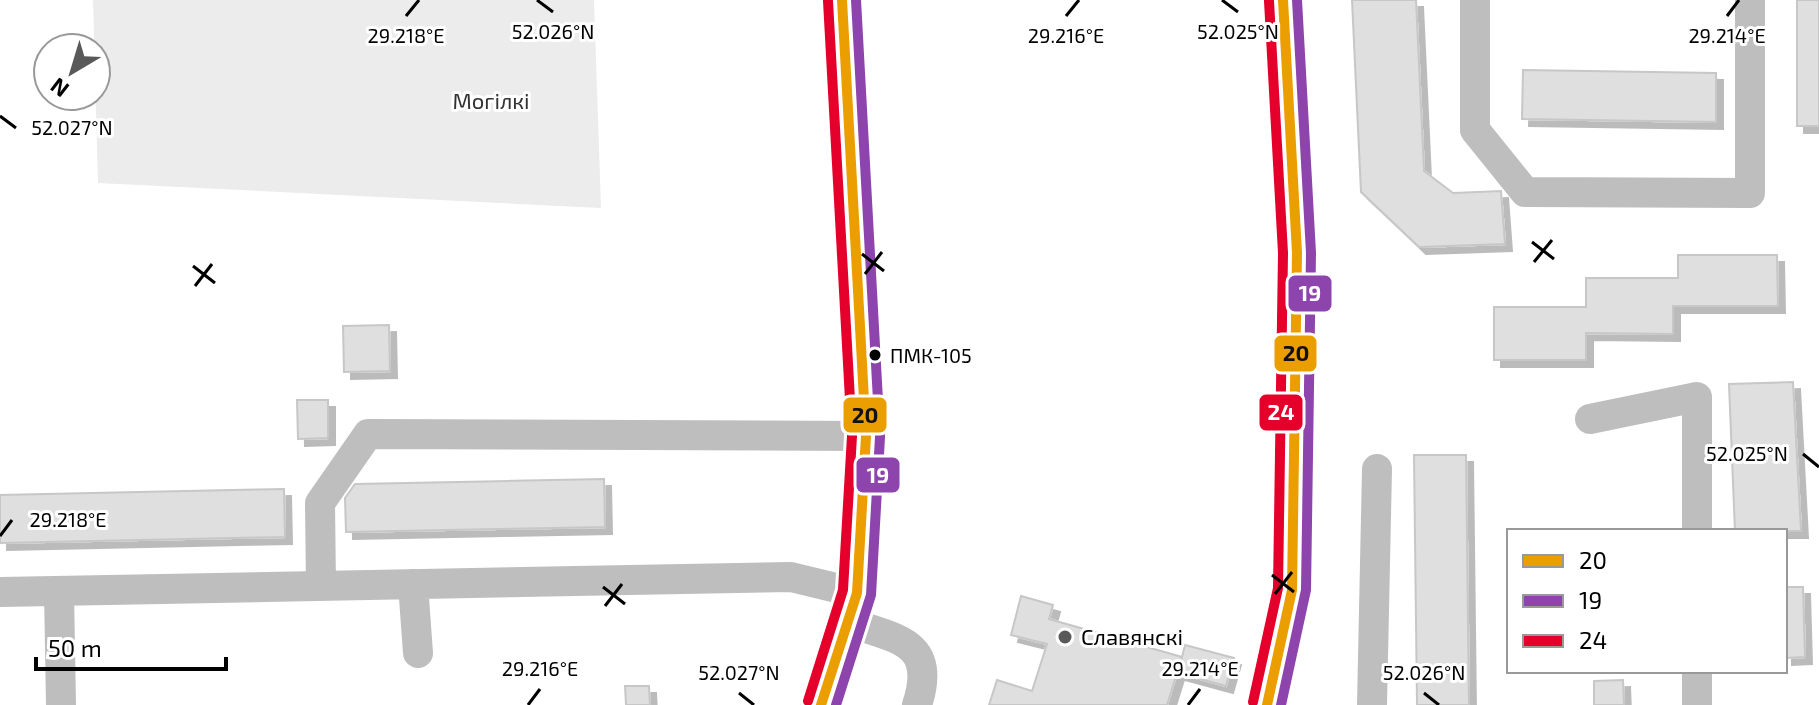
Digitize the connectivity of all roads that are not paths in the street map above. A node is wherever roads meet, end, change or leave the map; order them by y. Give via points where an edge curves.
1 (842, 0) edge
2 (1283, 0) edge
3 (1475, 0) edge
4 (1750, 0) edge
5 (1590, 419) dead end
6 (866, 436) junction
7 (1377, 469) dead end
8 (1697, 529) edge
9 (413, 584) junction
10 (321, 586) junction
11 (59, 591) junction
12 (0, 592) edge
13 (853, 607) junction
14 (418, 653) dead end
15 (1697, 673) edge
16 (61, 705) edge
17 (821, 705) edge
18 (917, 705) edge
19 (1267, 705) edge
20 (1372, 705) edge
21 (1697, 705) edge

1 - 6 main road
2 - 19 street via 1297,253 1292,590
3 - 4 street via 1475,130 1525,192 1720,193 1750,193
5 - 8 street via 1697,397
6 - 10 street via 368,434 320,503
6 - 13 main road
7 - 20 street
9 - 10 street
9 - 13 street via 791,577
9 - 14 street
10 - 11 street
11 - 12 street
11 - 16 street
13 - 17 main road
13 - 18 street via 913,648 924,674
15 - 21 street

